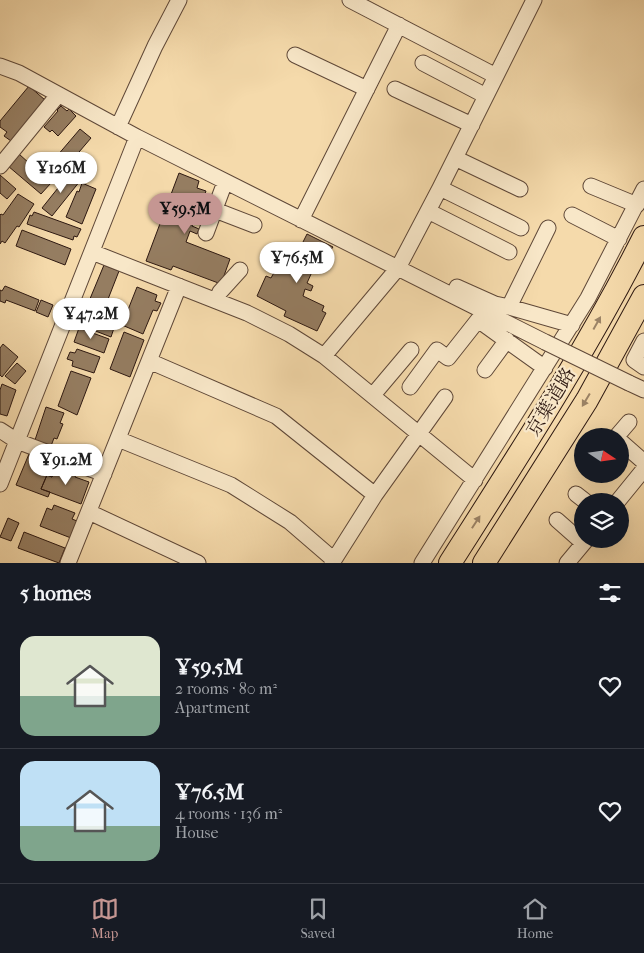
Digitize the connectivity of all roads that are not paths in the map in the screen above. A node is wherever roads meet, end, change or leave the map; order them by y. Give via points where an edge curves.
1 (179, 0) edge
2 (350, 0) edge
3 (534, 0) edge
4 (399, 25) junction
5 (295, 55) dead end
6 (423, 63) dead end
7 (0, 66) edge
8 (496, 76) junction
9 (367, 89) junction
10 (395, 89) dead end
11 (58, 95) junction
12 (491, 96) junction
13 (472, 125) junction
14 (118, 127) junction
15 (137, 138) junction
16 (455, 158) junction
17 (0, 166) edge
18 (225, 182) junction
19 (591, 186) dead end
20 (440, 188) junction
21 (520, 189) dead end
22 (644, 189) edge
23 (636, 205) junction
24 (215, 210) junction
25 (428, 211) junction
26 (572, 215) dead end
27 (301, 220) junction
28 (254, 225) dead end
29 (521, 228) dead end
30 (548, 228) dead end
31 (206, 233) dead end
32 (644, 237) edge
33 (619, 239) junction
34 (92, 252) junction
35 (509, 252) dead end
36 (398, 268) junction
37 (240, 270) dead end
38 (179, 286) junction
39 (644, 296) edge
40 (216, 301) junction
41 (509, 308) junction
42 (572, 325) junction
43 (507, 340) junction
44 (644, 340) edge
45 (411, 350) dead end
46 (324, 356) junction
47 (149, 361) junction
48 (644, 367) edge
49 (545, 368) junction
50 (485, 370) dead end
51 (410, 387) dead end
52 (644, 390) edge
53 (373, 395) junction
54 (445, 397) dead end
55 (629, 422) dead end
56 (624, 428) edge
57 (0, 430) edge
58 (418, 432) junction
59 (118, 438) junction
60 (17, 440) junction
61 (629, 449) edge
62 (644, 462) edge
63 (644, 469) edge
64 (104, 474) junction
65 (475, 480) junction
66 (0, 484) edge
67 (624, 493) edge
68 (375, 495) junction
69 (89, 512) junction
70 (556, 520) dead end
71 (574, 533) edge
72 (580, 548) edge
73 (333, 561) edge
74 (68, 563) edge
75 (196, 563) edge
76 (422, 563) edge
77 (450, 563) edge
78 (484, 563) edge
79 (568, 563) edge

1 - 14 street
2 - 4 street
3 - 8 street
4 - 8 street
4 - 9 street
5 - 9 street
6 - 12 street
7 - 11 street
8 - 12 street
9 - 27 street
10 - 13 street
11 - 14 street
11 - 17 street
12 - 13 street
13 - 16 street
14 - 15 street
15 - 18 street
15 - 34 street
16 - 20 street
16 - 21 street
18 - 24 street
18 - 27 street
19 - 23 street
20 - 25 street
20 - 29 street
22 - 23 street
23 - 33 street
24 - 28 street
24 - 31 street
25 - 35 street
25 - 36 street
26 - 33 street
27 - 36 street
30 - 41 street
77 -> 32 highway, 京葉道路 via 562,387
33 - 42 street
34 - 38 street
34 - 60 street
36 - 41 street via 412,266
36 - 46 street
36 - 52 street, bridge
37 - 40 street
38 - 40 street
38 - 47 street
39 -> 78 highway, 京葉道路 via 587,400
40 - 46 street via 289,334
41 - 42 street
42 - 49 street
43 - 49 street
43 - 50 street
43 - 51 street via 478,320 448,358 437,350
44 - 48 street via 634,360
45 - 53 street
46 - 53 street
47 - 59 street
47 - 68 street via 276,416
49 - 65 street
53 - 58 street
54 - 58 street
55 - 56 street
57 - 60 street
58 - 65 street
58 - 68 street
59 - 64 street
59 - 73 street via 230,485 290,522
60 - 64 street
60 - 66 street
61 - 62 street
63 - 67 street
64 - 69 street
65 - 76 street
68 - 73 street
69 - 74 street
69 - 75 street
70 - 71 street
72 - 79 street

